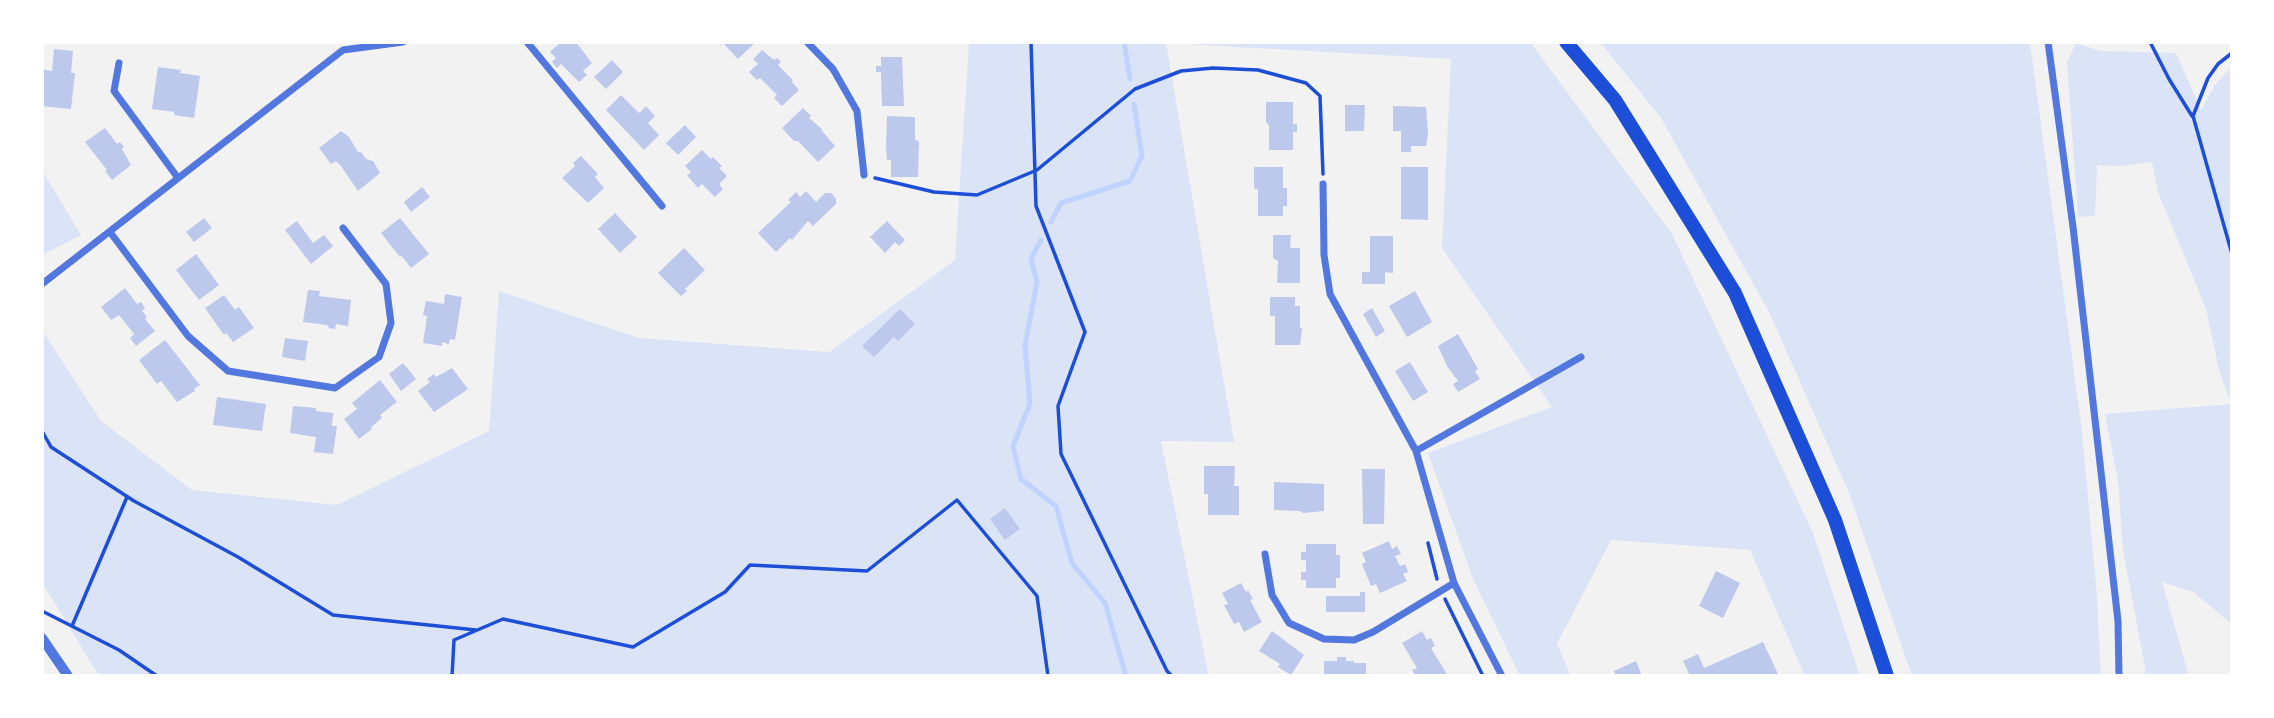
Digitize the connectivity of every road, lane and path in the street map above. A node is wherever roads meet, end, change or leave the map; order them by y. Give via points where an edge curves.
1 (403, 42) edge
2 (527, 42) edge
3 (807, 42) edge
4 (1031, 42) edge
5 (1566, 42) edge
6 (2048, 42) edge
7 (2150, 42) edge
8 (341, 46) edge
9 (2232, 53) edge
10 (119, 63) dead end
11 (2193, 116) junction
12 (1037, 170) junction
13 (864, 175) joint
14 (178, 178) junction
15 (1323, 184) joint
16 (662, 206) dead end
17 (343, 228) dead end
18 (110, 232) junction
19 (2232, 254) edge
20 (42, 284) edge
21 (1581, 358) dead end
22 (42, 431) edge
23 (1416, 451) junction
24 (127, 497) junction
25 (1265, 554) dead end
26 (1454, 583) junction
27 (42, 611) edge
28 (72, 626) junction
29 (478, 630) junction
30 (42, 638) edge
31 (68, 676) edge
32 (157, 676) edge
33 (452, 676) edge
34 (1048, 676) edge
35 (1172, 676) edge
36 (1502, 676) edge
37 (1887, 676) edge
38 (2119, 676) edge

1 - 8 street
2 - 16 street
3 - 13 street via 833,69 857,111
4 - 12 path
5 - 37 highway via 1615,100 1734,293 1835,520
6 - 38 street via 2118,621
7 - 11 path
8 - 14 street
9 - 11 path via 2208,78
10 - 14 street via 114,91
11 - 19 path
12 - 13 path via 977,195 933,192
12 - 15 path via 1135,89 1181,71 1224,68 1258,70 1306,83 1320,96
12 - 35 path via 1037,206 1085,332 1058,406 1061,454
14 - 18 street
15 - 23 street via 1324,255 1330,294
17 - 18 street via 386,284 391,323 379,357 335,388 228,371 188,336
18 - 20 street
21 - 23 street
22 - 24 path via 51,447
23 - 26 street
24 - 28 path
24 - 29 path via 333,615
25 - 26 street via 1272,594 1289,623 1324,639 1354,640 1373,632
26 - 36 street
27 - 28 path
28 - 32 path
29 - 33 path via 454,640
29 - 34 path via 503,620 633,647 725,593 750,565 867,571 957,500 1037,596
30 - 31 street

